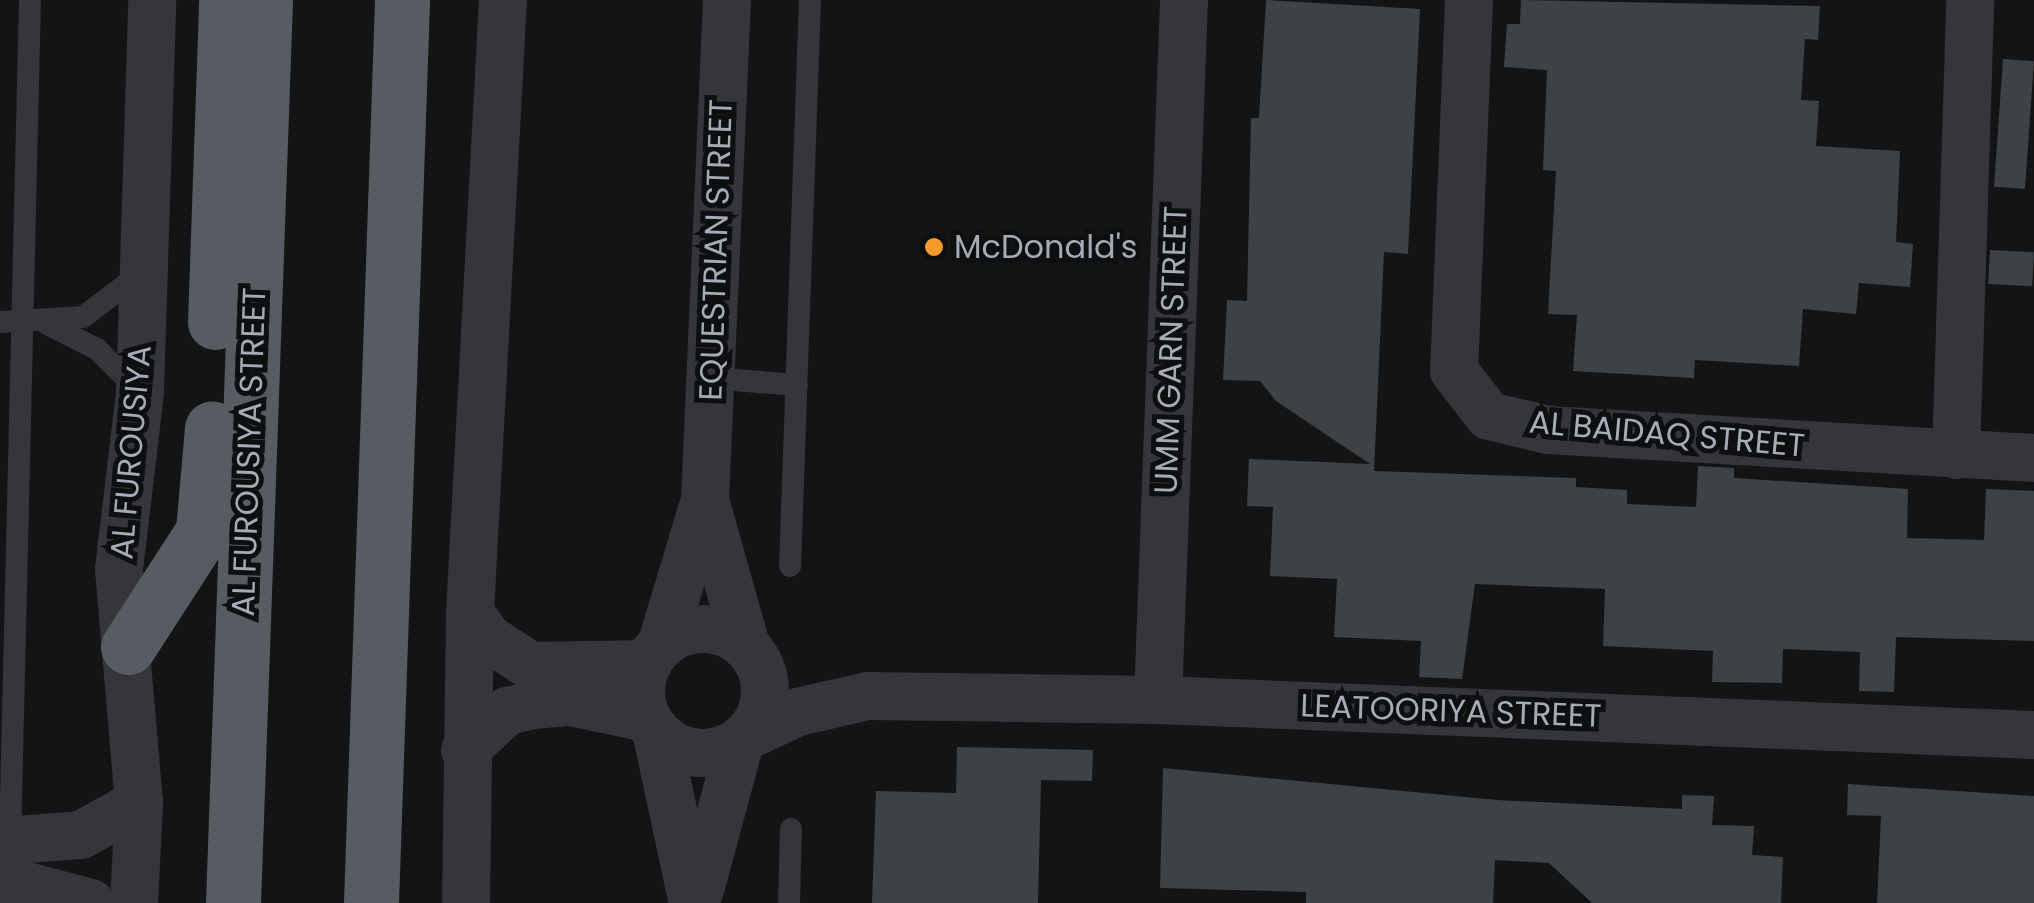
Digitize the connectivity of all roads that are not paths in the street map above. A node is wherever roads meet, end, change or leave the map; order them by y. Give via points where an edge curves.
1 (30, 0) edge
2 (152, 0) edge
3 (226, 0) edge
4 (266, 0) edge
5 (402, 0) edge
6 (503, 0) edge
7 (726, 0) edge
8 (810, 0) edge
9 (1184, 0) edge
10 (1469, 0) edge
11 (1970, 0) edge
12 (145, 265) junction
13 (22, 322) edge
14 (712, 378) junction
15 (797, 385) junction
16 (140, 392) junction
17 (1956, 455) junction
18 (2034, 458) edge
19 (706, 500) junction
20 (790, 566) dead end
21 (470, 614) junction
22 (128, 647) junction
23 (748, 648) junction
24 (655, 653) junction
25 (868, 696) junction
26 (1158, 700) junction
27 (651, 724) junction
28 (2034, 735) edge
29 (744, 739) junction
30 (465, 750) junction
31 (139, 803) junction
32 (791, 828) dead end
33 (3, 853) edge
34 (90, 903) edge
35 (134, 903) edge
36 (233, 903) edge
37 (371, 903) edge
38 (466, 903) edge
39 (696, 903) edge
40 (789, 903) edge

1 - 13 lane
2 - 12 street, AL FUROUSIYA
3 - 22 highway via 208,512 196,549
4 - 36 highway, AL FUROUSIYA STREET
5 - 37 highway
6 - 21 street
7 - 14 street, EQUESTRIAN STREET
8 - 15 lane
9 - 26 street, UMM GARN STREET
10 - 17 street, AL BAIDAQ STREET via 1454,370 1489,416 1548,430
11 - 17 street
12 - 13 lane via 102,308
12 - 16 street, AL FUROUSIYA
13 - 16 lane via 97,349
13 - 33 lane
14 - 15 lane
14 - 19 street, EQUESTRIAN STREET
15 - 20 lane
16 - 22 street, AL FUROUSIYA via 120,569
17 - 18 street, AL BAIDAQ STREET
19 - 23 street, EQUESTRIAN STREET
19 - 24 street, EQUESTRIAN STREET
21 - 24 street via 488,638 532,666
21 - 30 street
22 - 31 street, AL FUROUSIYA
23 - 24 street via 704,629
23 - 25 street, LEATOORIYA STREET via 801,678
23 - 29 street via 767,691
24 - 27 street via 640,691
25 - 26 street, LEATOORIYA STREET
25 - 29 street, LEATOORIYA STREET via 798,712
26 - 28 street, LEATOORIYA STREET
27 - 29 street via 703,754
27 - 30 street via 570,702 533,706 507,711
27 - 39 street
29 - 39 street
30 - 38 street
31 - 33 street via 82,834
31 - 35 street, AL FUROUSIYA
32 - 40 lane
33 - 34 street

